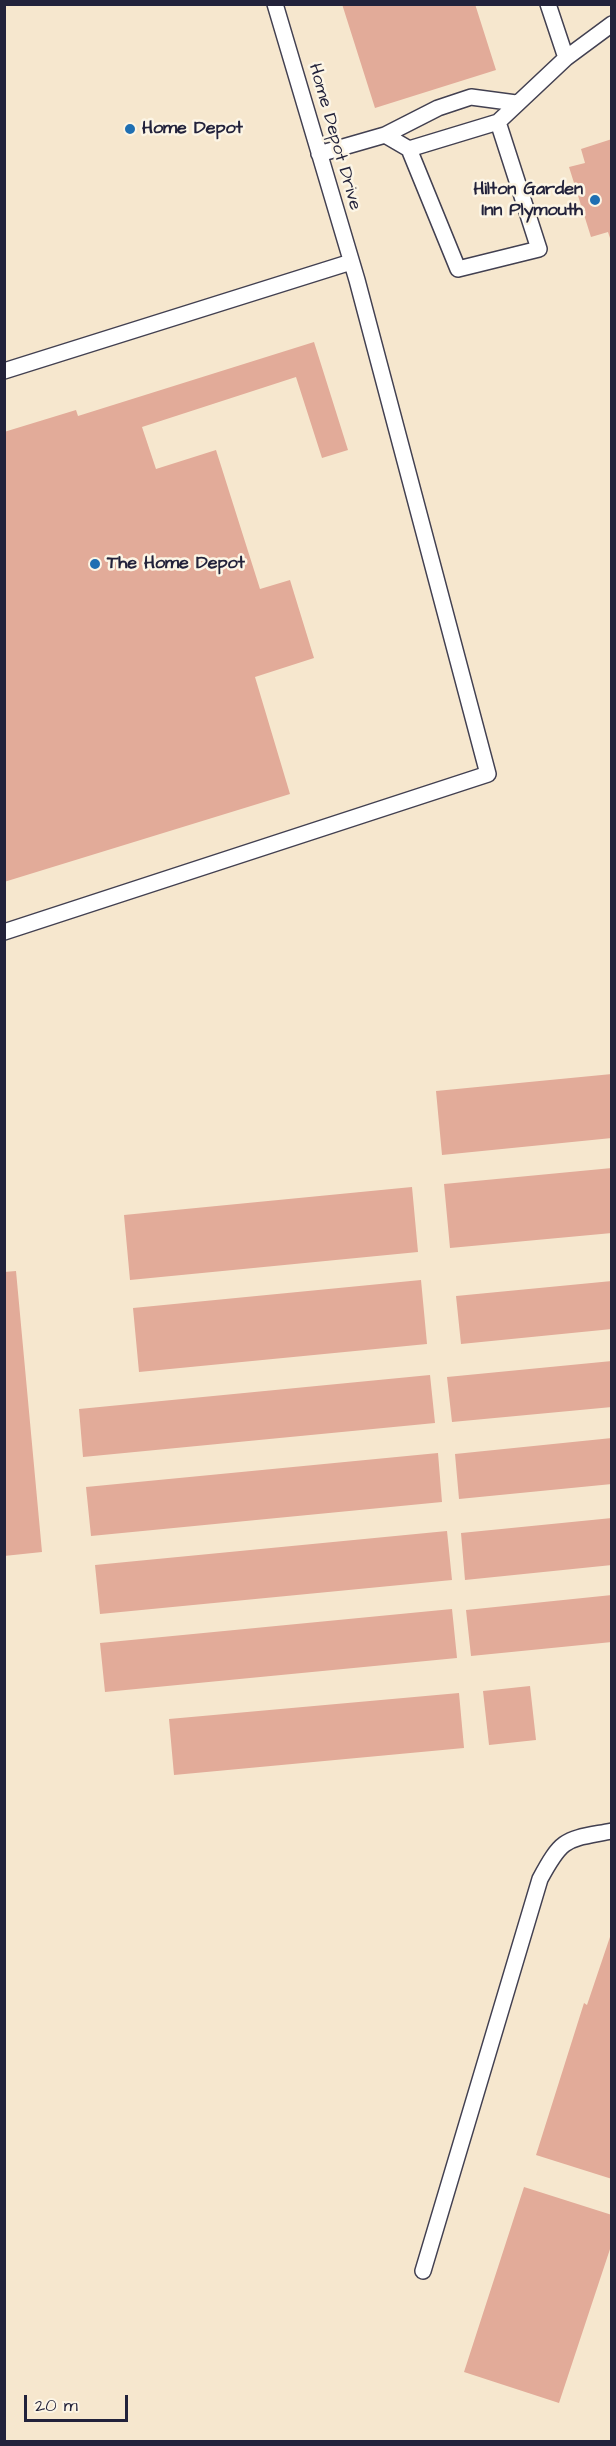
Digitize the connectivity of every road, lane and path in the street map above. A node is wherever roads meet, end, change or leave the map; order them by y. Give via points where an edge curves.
1 (275, 4) edge
2 (548, 4) edge
3 (612, 24) edge
4 (566, 58) junction
5 (516, 103) junction
6 (498, 122) junction
7 (385, 135) junction
8 (409, 149) junction
9 (319, 154) junction
10 (351, 262) junction
11 (4, 371) edge
12 (4, 932) edge
13 (612, 1831) edge
14 (423, 2271) dead end

1 - 9 lane, Home Depot Drive
2 - 4 lane
3 - 4 lane
4 - 5 lane
5 - 6 lane
5 - 7 lane via 471,97 438,108
6 - 8 lane
6 - 8 lane via 539,249 458,269
7 - 8 lane
7 - 9 lane
9 - 10 lane, Home Depot Drive
10 - 11 lane
10 - 12 lane, Home Depot Drive via 488,774
13 - 14 lane via 572,1838 555,1850 540,1879

